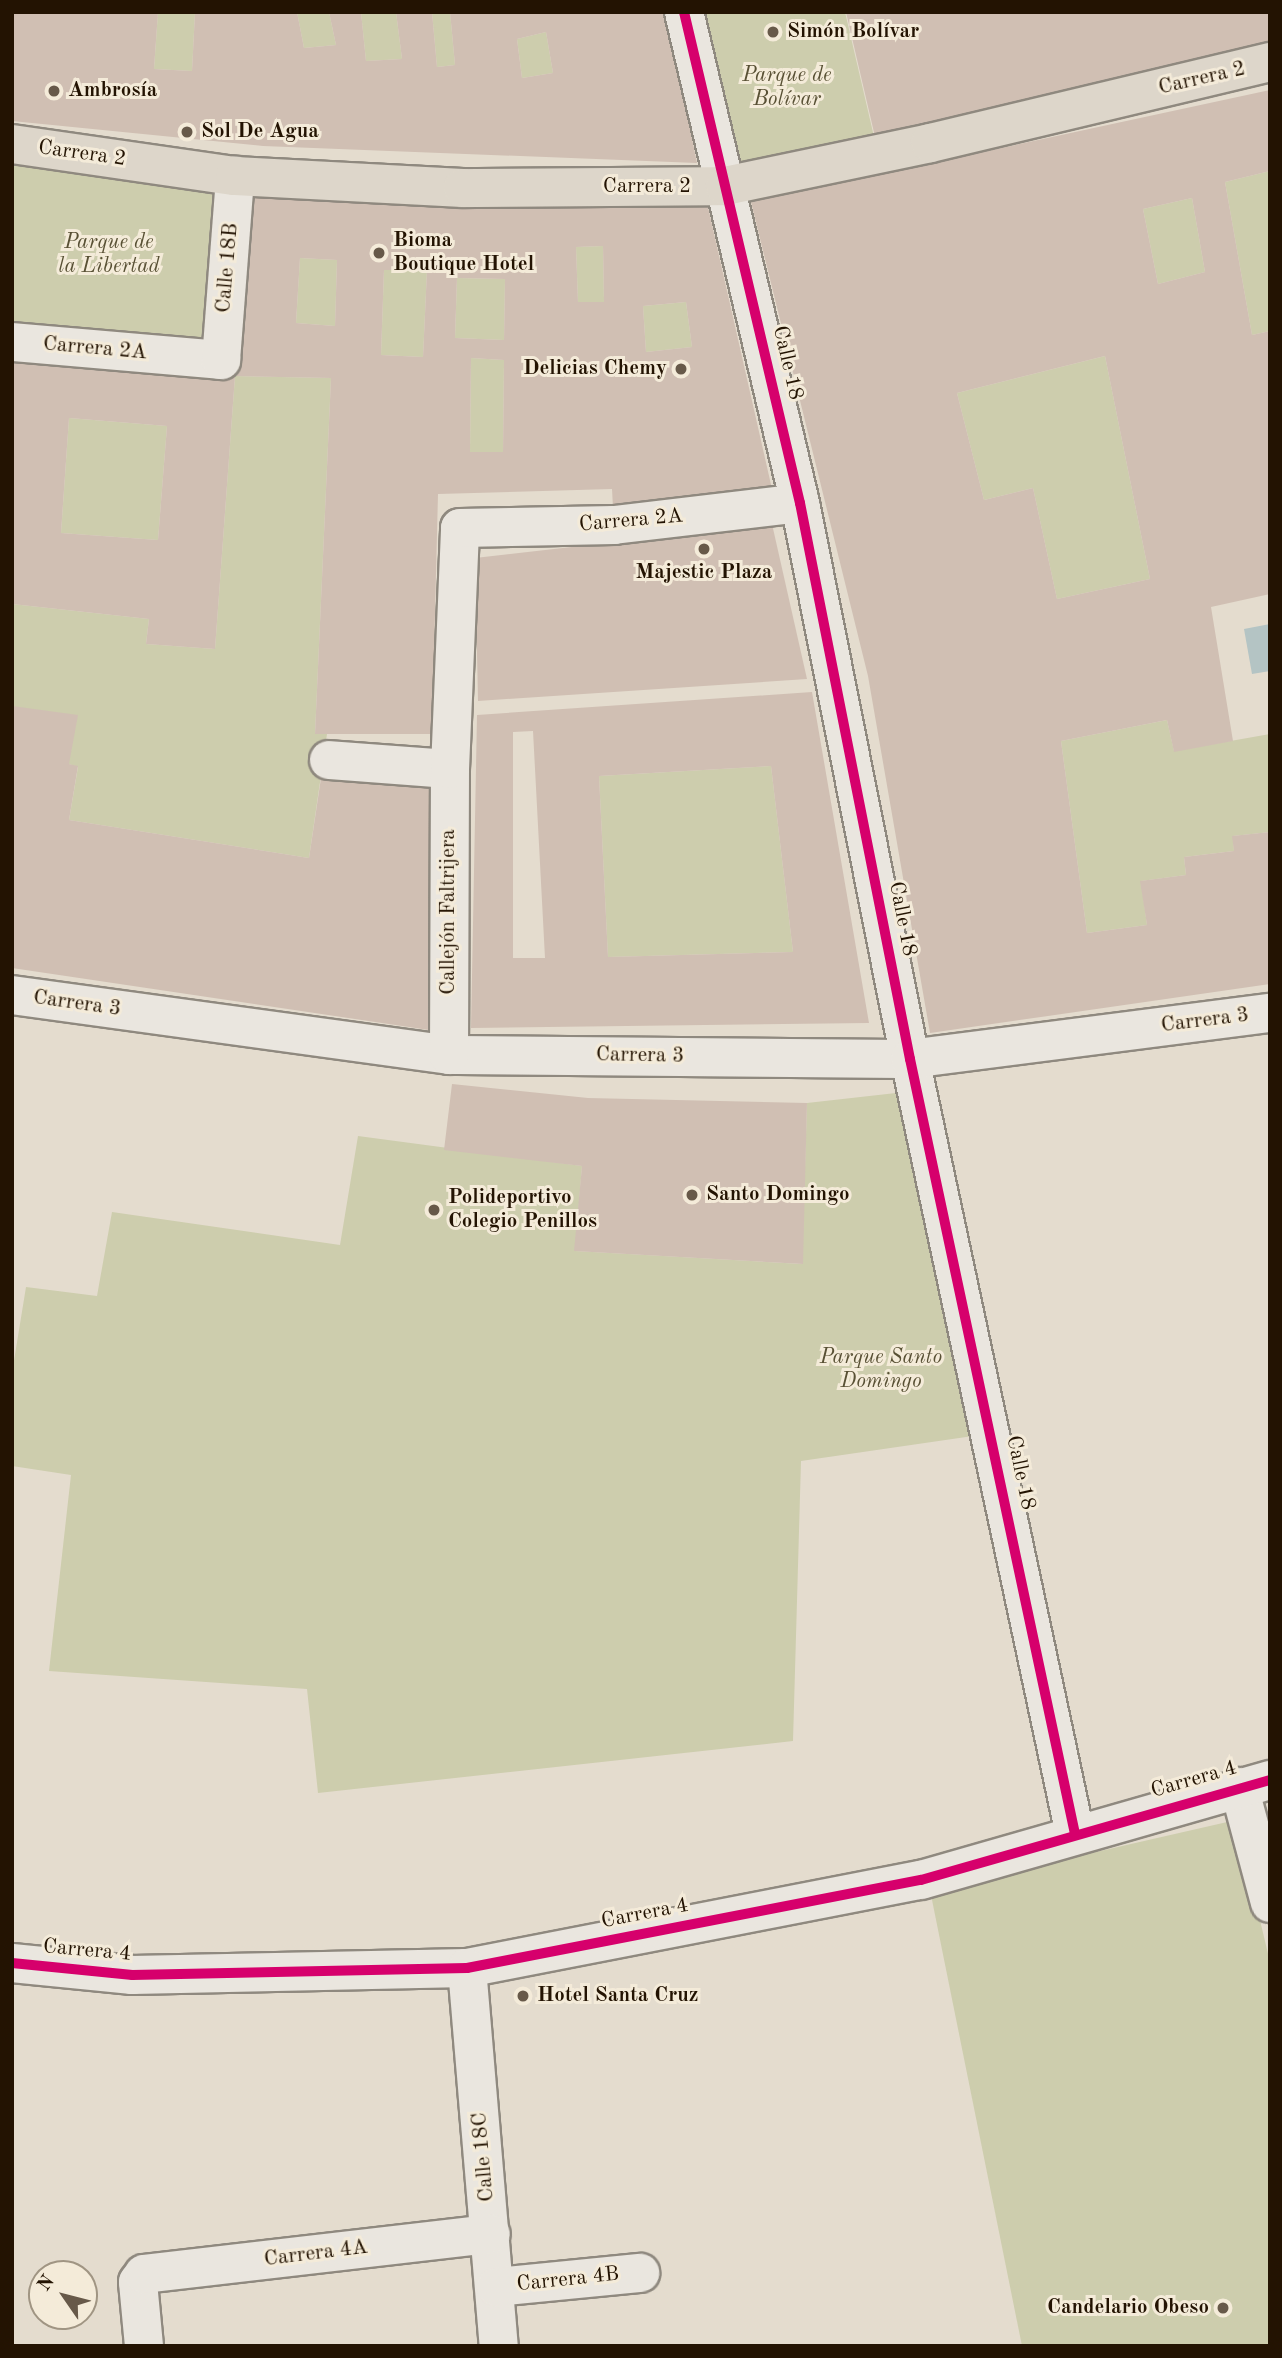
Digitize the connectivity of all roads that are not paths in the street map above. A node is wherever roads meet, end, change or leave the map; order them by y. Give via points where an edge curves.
1 (684, 12) edge
2 (1270, 62) edge
3 (12, 144) edge
4 (235, 176) junction
5 (725, 186) junction
6 (12, 342) edge
7 (221, 359) joint
8 (800, 503) junction
9 (460, 528) joint
10 (329, 760) dead end
11 (450, 769) junction
12 (12, 995) edge
13 (1270, 1013) edge
14 (449, 1055) junction
15 (910, 1059) junction
16 (1254, 1783) edge
17 (1075, 1834) junction
18 (1270, 1903) edge
19 (12, 1963) edge
20 (467, 1968) junction
21 (491, 2234) junction
22 (640, 2273) dead end
23 (496, 2287) junction
24 (144, 2346) edge
25 (499, 2346) edge

1 - 5 street, Calle 18
2 - 5 main road, Carrera 2
3 - 4 main road, Carrera 2
4 - 5 main road, Carrera 2 via 463,188
4 - 7 street, Calle 18B
5 - 8 street, Calle 18
6 - 7 street, Carrera 2A
8 - 9 street, Carrera 2A via 614,525
8 - 15 street, Calle 18
9 - 11 street, Callejón Faltrijera
10 - 11 street
11 - 14 street, Callejón Faltrijera
12 - 14 street, Carrera 3
13 - 15 street, Carrera 3
14 - 15 street, Carrera 3
15 - 17 street, Calle 18
16 - 17 street, Carrera 4
16 - 18 street
17 - 20 street, Carrera 4 via 921,1880
19 - 20 street, Carrera 4 via 132,1975
20 - 21 street, Calle 18C
21 - 23 street, Calle 18C
21 - 24 street, Carrera 4A via 141,2275
22 - 23 street, Carrera 4B
23 - 25 street, Calle 18C

